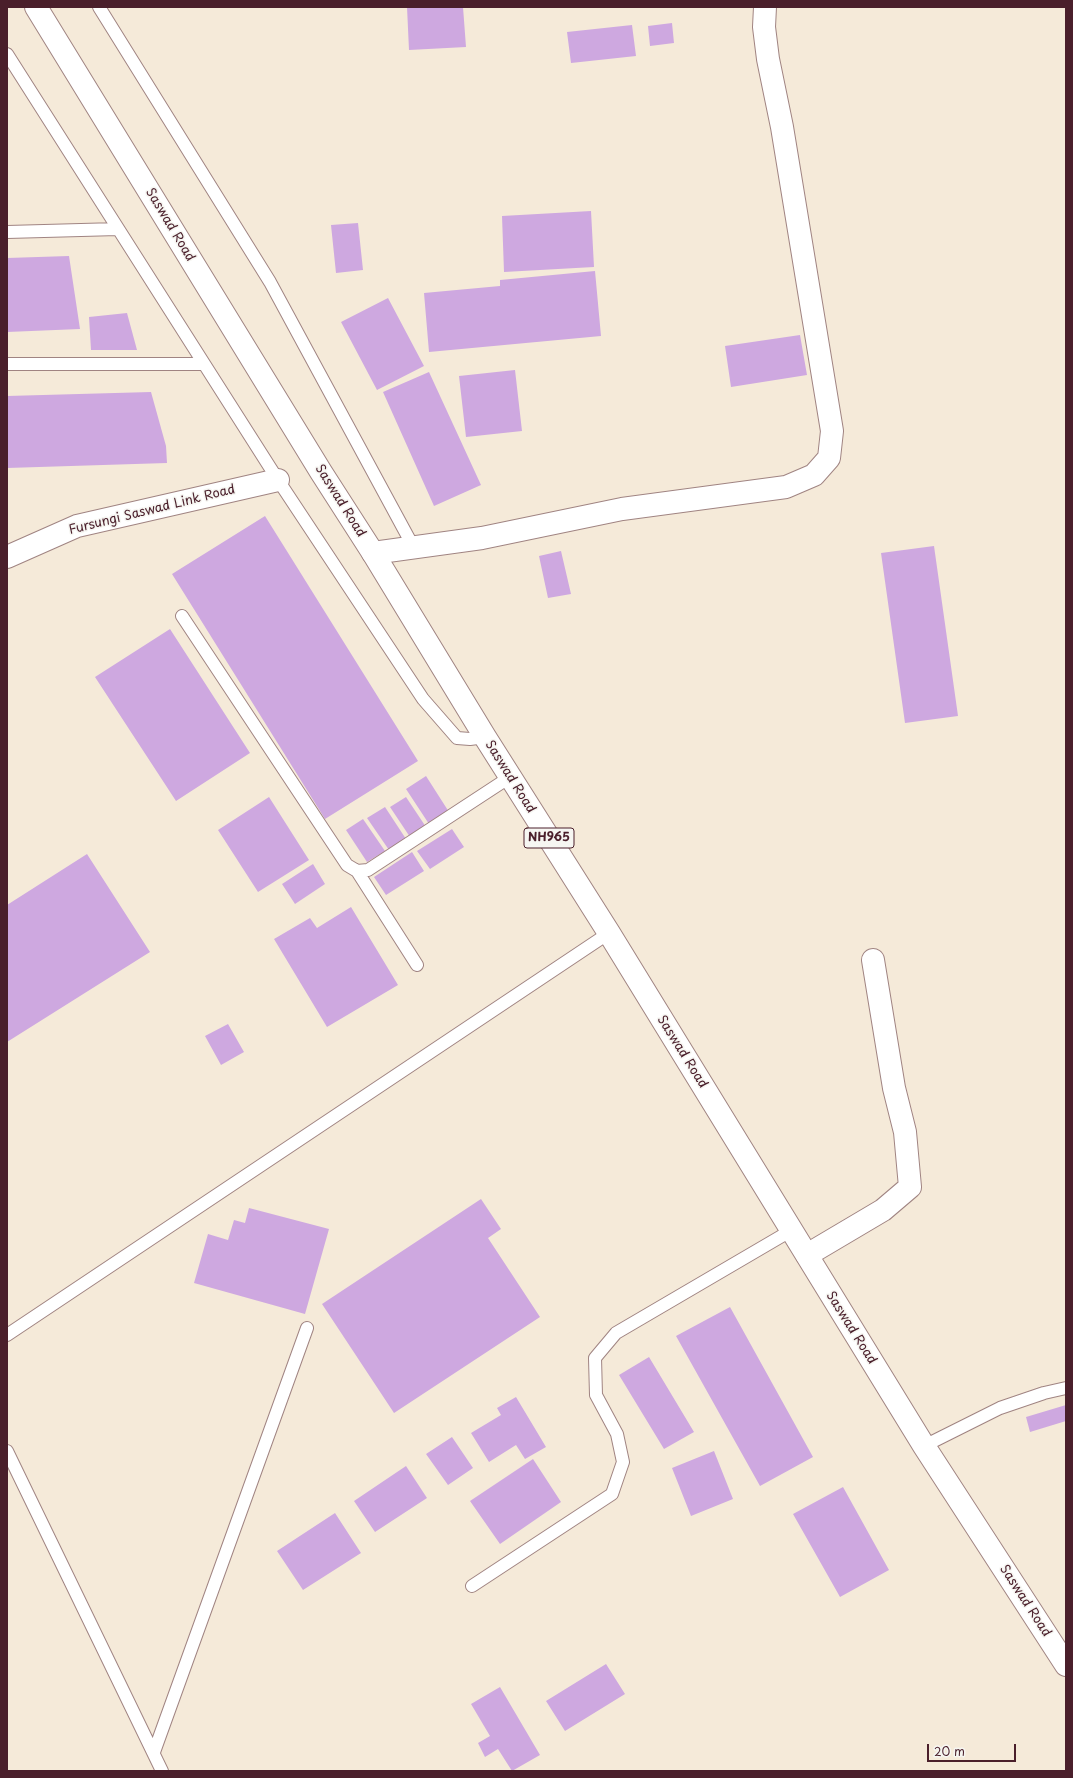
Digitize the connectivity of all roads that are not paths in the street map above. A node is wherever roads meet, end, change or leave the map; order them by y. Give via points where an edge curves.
1 (36, 7) edge
2 (98, 7) edge
3 (765, 7) edge
4 (7, 54) edge
5 (118, 229) junction
6 (7, 232) edge
7 (7, 364) edge
8 (204, 364) junction
9 (278, 480) junction
10 (414, 548) junction
11 (373, 553) junction
12 (7, 557) edge
13 (182, 616) dead end
14 (485, 737) junction
15 (510, 776) junction
16 (357, 871) junction
17 (609, 933) junction
18 (874, 960) dead end
19 (417, 965) dead end
20 (792, 1230) junction
21 (807, 1255) junction
22 (307, 1328) dead end
23 (7, 1335) edge
24 (1066, 1388) edge
25 (924, 1446) junction
26 (7, 1451) edge
27 (472, 1586) dead end
28 (1066, 1665) edge
29 (154, 1752) junction
30 (162, 1771) edge

1 - 11 main road, Saswad Road / NH965
2 - 10 lane via 270,282
3 - 10 main road via 764,27 768,59 782,127 832,431 829,458 814,476 786,487 622,509 482,538
4 - 5 lane
5 - 6 lane
5 - 8 lane
7 - 8 lane
8 - 9 lane
9 - 12 main road, Fursungi Saswad Link Road via 77,526
9 - 14 lane via 423,699 458,738
10 - 11 main road
11 - 14 main road, Saswad Road / NH965
13 - 16 lane via 348,865
14 - 15 main road, Saswad Road / NH965
15 - 16 lane via 368,870
15 - 17 main road, Saswad Road / NH965
16 - 19 lane
17 - 20 main road, Saswad Road / NH965
17 - 23 lane
18 - 21 main road via 894,1088 905,1132 910,1187 883,1210
20 - 21 main road, Saswad Road / NH965
20 - 27 lane via 616,1334 595,1358 596,1395 617,1434 623,1462 612,1494
21 - 25 main road, Saswad Road / NH965
22 - 29 lane
24 - 25 lane via 1000,1408
25 - 28 main road, Saswad Road / NH965
26 - 29 lane
29 - 30 lane

